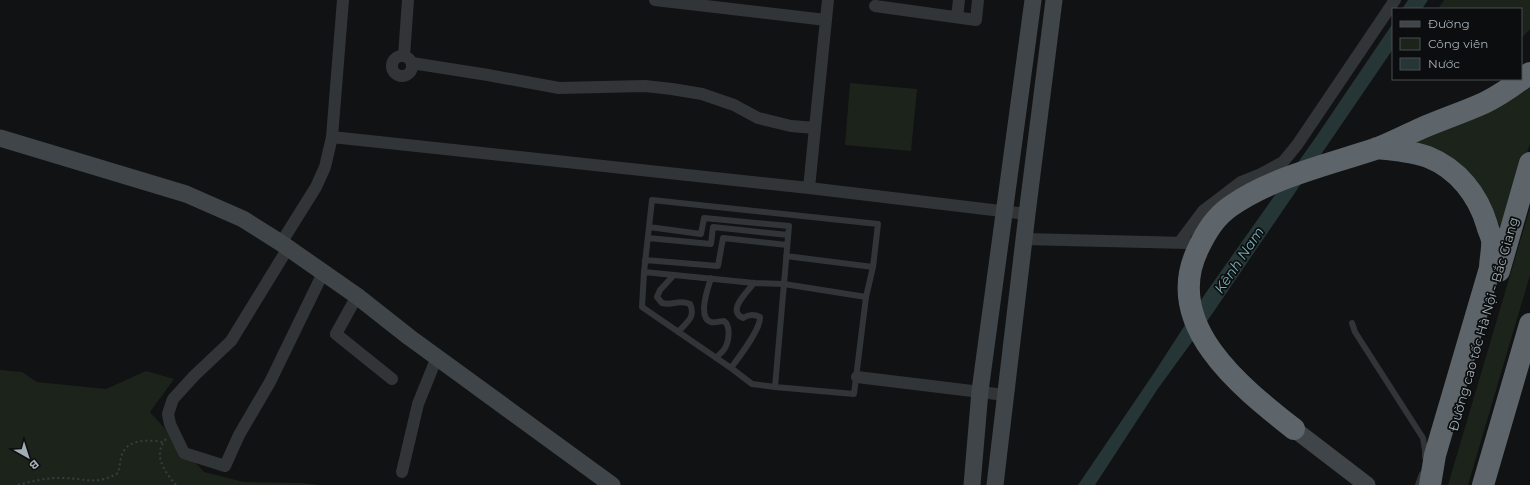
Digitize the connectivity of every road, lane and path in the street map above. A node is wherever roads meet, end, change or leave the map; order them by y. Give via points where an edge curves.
1 (343, 0) edge
2 (408, 0) edge
3 (655, 0) edge
4 (828, 0) edge
5 (959, 0) edge
6 (978, 0) edge
7 (1033, 0) edge
8 (1054, 0) edge
9 (1395, 0) edge
10 (875, 6) dead end
11 (957, 17) junction
12 (826, 20) junction
13 (1530, 73) edge
14 (1522, 79) edge
15 (1521, 80) edge
16 (814, 128) junction
17 (332, 137) junction
18 (0, 138) edge
19 (1376, 148) junction
20 (1530, 163) edge
21 (809, 188) junction
22 (1004, 212) junction
23 (1027, 214) junction
24 (648, 227) junction
25 (788, 235) junction
26 (648, 238) junction
27 (1024, 239) junction
28 (1179, 243) junction
29 (1201, 243) junction
30 (285, 245) junction
31 (787, 245) junction
32 (786, 256) junction
33 (645, 260) junction
34 (873, 267) junction
35 (644, 272) junction
36 (323, 273) junction
37 (674, 275) junction
38 (711, 278) junction
39 (754, 283) junction
40 (784, 284) junction
41 (357, 296) junction
42 (866, 297) junction
43 (1352, 323) dead end
44 (1530, 324) edge
45 (678, 332) junction
46 (437, 357) junction
47 (716, 358) junction
48 (1530, 360) edge
49 (731, 368) junction
50 (857, 377) junction
51 (392, 379) dead end
52 (775, 387) junction
53 (980, 391) junction
54 (1005, 395) junction
55 (1294, 429) joint
56 (172, 430) junction
57 (163, 442) junction
58 (402, 472) dead end
59 (18, 485) edge
60 (176, 485) edge
61 (612, 485) edge
62 (972, 485) edge
63 (995, 485) edge
64 (1367, 485) edge
65 (1418, 485) edge
66 (1430, 485) edge
67 (1437, 485) edge
68 (1483, 485) edge
69 (1495, 485) edge

1 - 17 street
2 - 16 street via 408,59 558,88 645,86 702,94 734,105 758,118
3 - 12 street
4 - 12 street
5 - 11 street
6 - 11 street via 976,20
7 - 22 main road
8 - 23 main road
9 - 28 street via 1283,162 1241,182 1203,211
10 - 11 street
12 - 16 street
13 - 14 highway
15 - 19 highway via 1484,103
16 - 21 street
17 - 21 street
17 - 30 street via 325,167
18 - 30 main road via 186,194 243,219
19 - 29 highway via 1298,174 1240,200 1220,215
19 - 66 highway via 1428,157 1444,165 1463,181 1475,198 1485,217 1492,240 1490,268 1435,455
20 - 67 highway, Đường cao tốc Hà Nội - Bắc Giang
21 - 22 street
22 - 23 street
22 - 53 main road
23 - 27 main road
24 - 25 lane via 701,234 704,218 789,226
24 - 26 lane
24 - 34 lane via 652,200 878,224
25 - 26 lane via 713,227 711,244
25 - 31 lane
26 - 33 lane
27 - 28 street
27 - 54 main road
28 - 29 street
29 - 55 highway via 1192,262 1189,288 1191,305 1207,344 1236,379
30 - 36 main road
30 - 56 street via 231,341 173,399 168,414
31 - 32 lane
31 - 33 lane via 723,238 718,266
32 - 34 lane
32 - 40 lane
33 - 35 lane
34 - 42 lane
35 - 37 lane
35 - 45 lane via 642,307
36 - 41 main road
36 - 56 street via 270,382 239,435 225,466 184,453
37 - 38 lane
37 - 45 lane via 660,290 658,297 667,305 682,301 690,304 692,316
38 - 39 lane
38 - 47 lane via 705,298 704,315 706,320 711,322 724,321 728,328 724,348
39 - 40 lane
39 - 49 lane via 740,301 736,313 743,318 755,314 760,317 760,322
40 - 42 lane
40 - 52 lane
41 - 46 main road
41 - 51 street via 336,334
42 - 50 lane
43 - 65 lane via 1355,332 1423,438 1424,465
44 - 68 highway
45 - 47 lane
46 - 58 street via 418,404
46 - 61 main road
47 - 49 lane
48 - 69 highway
49 - 52 lane via 752,384
50 - 52 lane via 854,394
50 - 53 street
53 - 54 street
53 - 62 main road
54 - 63 main road
55 - 64 main road
56 - 57 path
57 - 59 path via 153,440 132,443 122,455 118,473 110,479 88,482 64,478
57 - 60 path via 159,456 165,471

